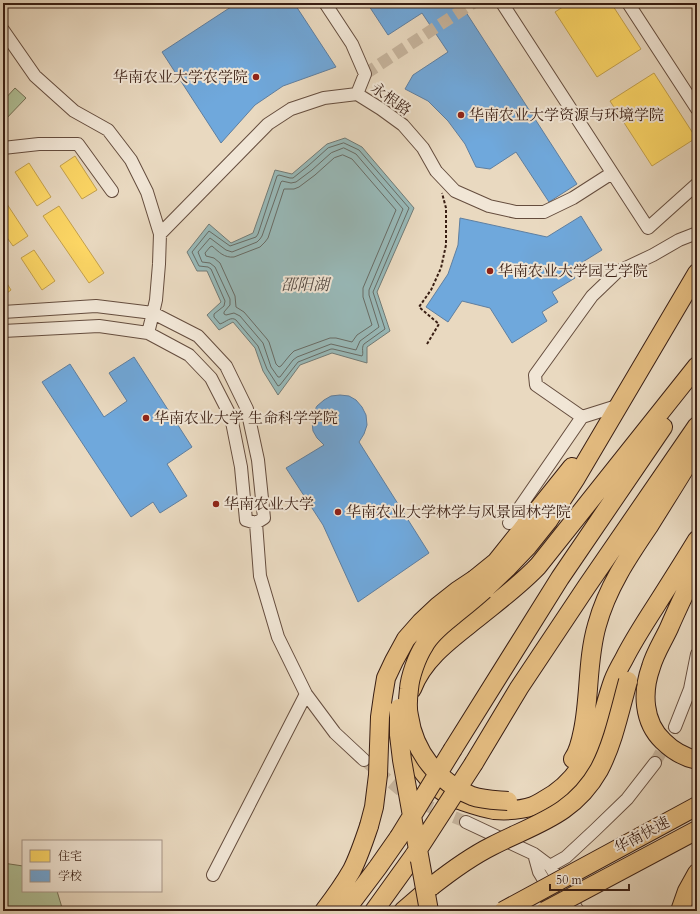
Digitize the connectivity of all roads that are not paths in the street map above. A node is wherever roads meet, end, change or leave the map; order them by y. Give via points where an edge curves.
1 (325, 3) edge
2 (502, 3) edge
3 (628, 3) edge
4 (3, 30) edge
5 (357, 94) junction
6 (697, 109) edge
7 (3, 148) edge
8 (612, 173) junction
9 (697, 184) edge
10 (112, 191) dead end
11 (697, 232) edge
12 (160, 234) junction
13 (697, 273) edge
14 (697, 292) edge
15 (3, 312) edge
16 (153, 314) junction
17 (3, 331) edge
18 (148, 333) junction
19 (697, 366) edge
20 (697, 374) edge
21 (620, 405) junction
22 (582, 417) junction
23 (697, 426) edge
24 (697, 448) edge
25 (251, 522) junction
26 (509, 524) dead end
27 (697, 540) edge
28 (697, 549) edge
29 (697, 567) edge
30 (479, 585) junction
31 (424, 645) junction
32 (697, 654) edge
33 (306, 694) junction
34 (675, 727) tunnel mouth
35 (364, 760) tunnel mouth
36 (697, 760) edge
37 (655, 763) tunnel mouth
38 (697, 806) edge
39 (466, 822) tunnel mouth
40 (697, 830) edge
41 (534, 854) junction
42 (550, 866) junction
43 (697, 873) edge
44 (213, 875) dead end
45 (324, 911) edge
46 (345, 911) edge
47 (374, 911) edge
48 (404, 911) edge
49 (429, 911) edge
50 (503, 911) edge
51 (545, 911) edge
52 (562, 911) edge
53 (578, 911) edge
54 (680, 911) edge

1 - 5 street via 352,44 365,74
2 - 8 street
3 - 6 street
4 - 12 street via 35,76 74,111 108,130 131,160 147,192
5 - 8 street, 永根路 via 403,125 455,191 489,206 516,212 544,212 573,198
5 - 12 street, 永根路 via 324,98 291,109 268,124
7 - 10 street via 39,144 78,144
8 - 9 street via 648,228
11 - 22 street via 617,272 592,296 535,375 536,385
12 - 16 street via 160,264
13 - 21 highway
14 - 21 highway
15 - 16 street via 96,306
16 - 18 street
16 - 25 street via 198,336 226,366 246,409 258,460 264,518
17 - 18 street via 99,326
18 - 25 street via 188,355 211,378 231,417
19 - 27 highway via 538,566 451,639 426,665 415,681 405,718 407,738 414,758 425,774 456,799 494,810 534,806 563,787 574,776 591,749 624,657
20 - 46 highway, bridge via 560,578 399,837
21 - 22 street
21 - 30 highway via 548,521 507,568
22 - 26 street
23 - 47 highway, bridge via 519,688 474,763
24 - 31 highway, bridge via 624,564 608,595 596,625 590,655 586,717 581,738 575,756 562,774 548,787 529,797 508,801 491,800 472,796 454,787 430,766 412,733 408,714 409,687
25 - 33 street via 260,576 278,637
28 - 48 highway, bridge via 636,658 606,756 589,785 578,798 550,819 462,862
29 - 36 highway via 651,667 645,703 650,722 659,737 671,749 686,758
30 - 31 highway, bridge
30 - 45 highway, bridge via 457,591 438,606 406,639 394,661 386,678 382,703 378,775 369,826 351,870
31 - 49 highway, bridge via 406,679 398,713 402,760
32 - 34 street via 690,689
33 - 35 street via 335,733
33 - 44 street
37 - 42 street via 611,815 566,857
38 - 50 highway, 华南快速, bridge
39 - 41 street
40 - 51 highway, 华南快速, bridge
41 - 42 street
41 - 52 street via 539,872
42 - 53 street
43 - 54 highway

